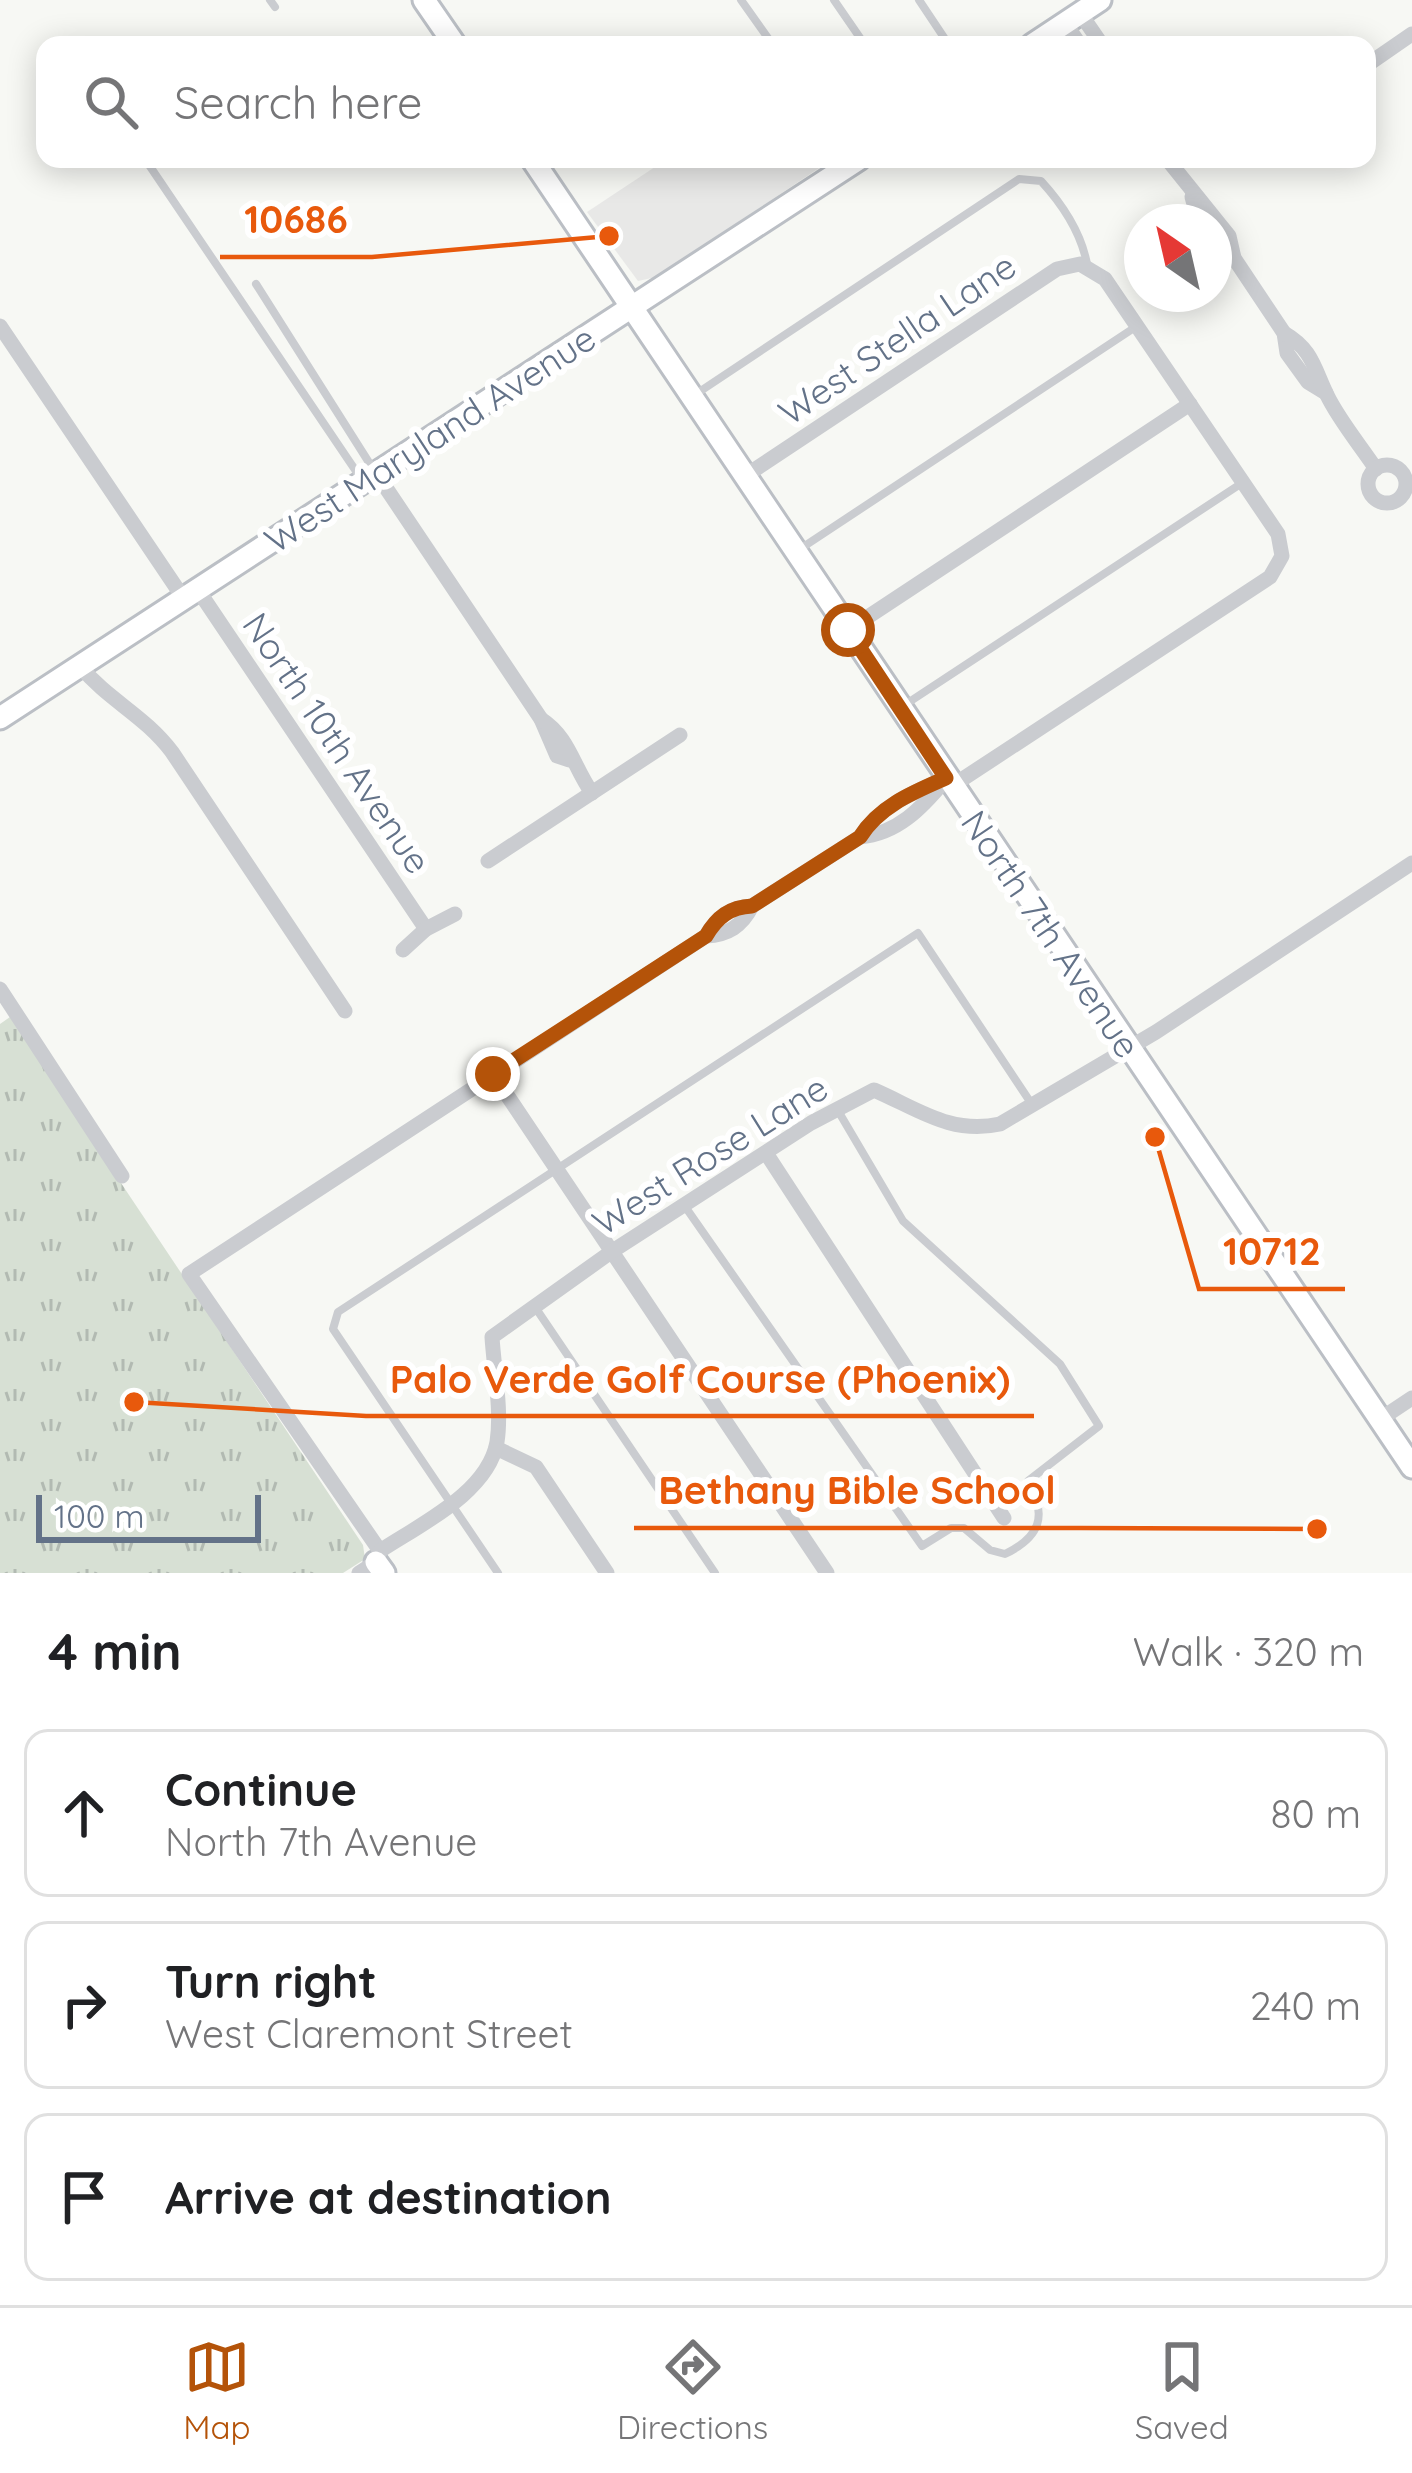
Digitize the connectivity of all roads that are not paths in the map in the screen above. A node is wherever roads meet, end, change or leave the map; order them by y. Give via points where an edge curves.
1 (424, 0) edge
2 (741, 0) edge
3 (834, 0) edge
4 (919, 0) edge
5 (1100, 0) edge
6 (1073, 18) junction
7 (1412, 34) edge
8 (449, 36) edge
9 (767, 36) edge
10 (859, 36) edge
11 (944, 36) edge
12 (1046, 36) edge
13 (1078, 36) edge
14 (1092, 36) edge
15 (1376, 59) edge
16 (151, 168) edge
17 (538, 168) edge
18 (843, 168) edge
19 (1173, 168) edge
20 (1192, 196) junction
21 (1194, 204) edge
22 (1234, 258) joint
23 (1088, 266) junction
24 (256, 284) dead end
25 (632, 309) junction
26 (0, 326) edge
27 (1137, 326) junction
28 (692, 397) junction
29 (1190, 404) junction
30 (1376, 469) dead end
31 (745, 476) junction
32 (369, 477) junction
33 (1243, 482) junction
34 (795, 552) junction
35 (191, 595) junction
36 (848, 630) junction
37 (80, 666) junction
38 (900, 708) junction
39 (0, 718) edge
40 (680, 736) dead end
41 (949, 782) junction
42 (592, 793) junction
43 (880, 813) junction
44 (891, 829) junction
45 (860, 837) junction
46 (488, 860) dead end
47 (1412, 862) edge
48 (455, 914) dead end
49 (426, 928) junction
50 (403, 950) dead end
51 (0, 989) edge
52 (345, 1011) dead end
53 (1127, 1048) junction
54 (493, 1074) junction
55 (1034, 1107) junction
56 (836, 1108) junction
57 (766, 1153) junction
58 (555, 1167) junction
59 (122, 1176) dead end
60 (685, 1204) junction
61 (611, 1252) junction
62 (534, 1306) junction
63 (1412, 1398) edge
64 (1379, 1420) junction
65 (496, 1448) junction
66 (1412, 1467) edge
67 (451, 1503) junction
68 (1004, 1518) dead end
69 (375, 1565) edge
70 (498, 1573) edge
71 (607, 1573) edge
72 (715, 1573) edge
73 (827, 1573) edge

1 - 8 main road
2 - 9 lane
3 - 10 lane
4 - 11 lane
5 - 6 main road
6 - 12 main road
6 - 13 street
6 - 14 street
7 - 15 street
16 - 32 lane
17 - 25 main road, North 7th Avenue
18 - 25 main road, West Maryland Avenue
19 - 20 street
20 - 21 street
20 - 22 street via 1229,236
22 - 30 street via 1284,333 1320,368 1326,393
23 - 27 street
23 - 28 lane via 1082,239 1052,194 1041,181 1019,179
23 - 31 street, West Stella Lane via 1057,269
24 - 32 lane
25 - 28 main road, North 7th Avenue
25 - 32 main road, West Maryland Avenue
26 - 35 street, North 10th Avenue
27 - 29 street
27 - 34 lane
28 - 31 main road, North 7th Avenue
29 - 33 street
29 - 36 street
31 - 34 main road, North 7th Avenue
32 - 35 main road, West Maryland Avenue
32 - 42 street via 541,719 558,730
33 - 38 lane
33 - 41 street via 1278,534 1282,552 1270,577
34 - 36 main road, North 7th Avenue
35 - 37 main road, West Maryland Avenue
35 - 49 street, North 10th Avenue
36 - 38 main road, North 7th Avenue
37 - 39 main road, West Maryland Avenue
37 - 52 street via 101,691 146,719
38 - 41 main road, North 7th Avenue
40 - 42 street
41 - 43 street
41 - 44 street
41 - 53 main road, North 7th Avenue
42 - 46 street
43 - 44 street
43 - 45 street
44 - 45 street
45 - 54 street via 752,906 736,907 706,936
47 - 53 street, West Rose Lane
48 - 49 street, North 10th Avenue
49 - 50 street, North 10th Avenue
51 - 59 street
53 - 55 street, West Rose Lane
53 - 64 main road, North 7th Avenue
54 - 58 street
54 - 69 street via 189,1274
55 - 56 street, West Rose Lane via 974,1130 874,1090
55 - 58 lane via 918,933
56 - 57 street, West Rose Lane
56 - 60 lane via 902,1221 1060,1364 1100,1426 1028,1481 1041,1503 1040,1526 1027,1543 1005,1554 951,1528 922,1546
57 - 60 street, West Rose Lane
57 - 68 street
58 - 61 street
58 - 67 lane via 338,1312 333,1329
60 - 61 street, West Rose Lane
61 - 62 street, West Rose Lane
61 - 73 street
62 - 65 street, West Rose Lane via 492,1337
62 - 72 lane
63 - 64 street
64 - 66 main road, North 7th Avenue
65 - 67 street
65 - 71 street via 536,1467
67 - 69 street
67 - 70 lane

